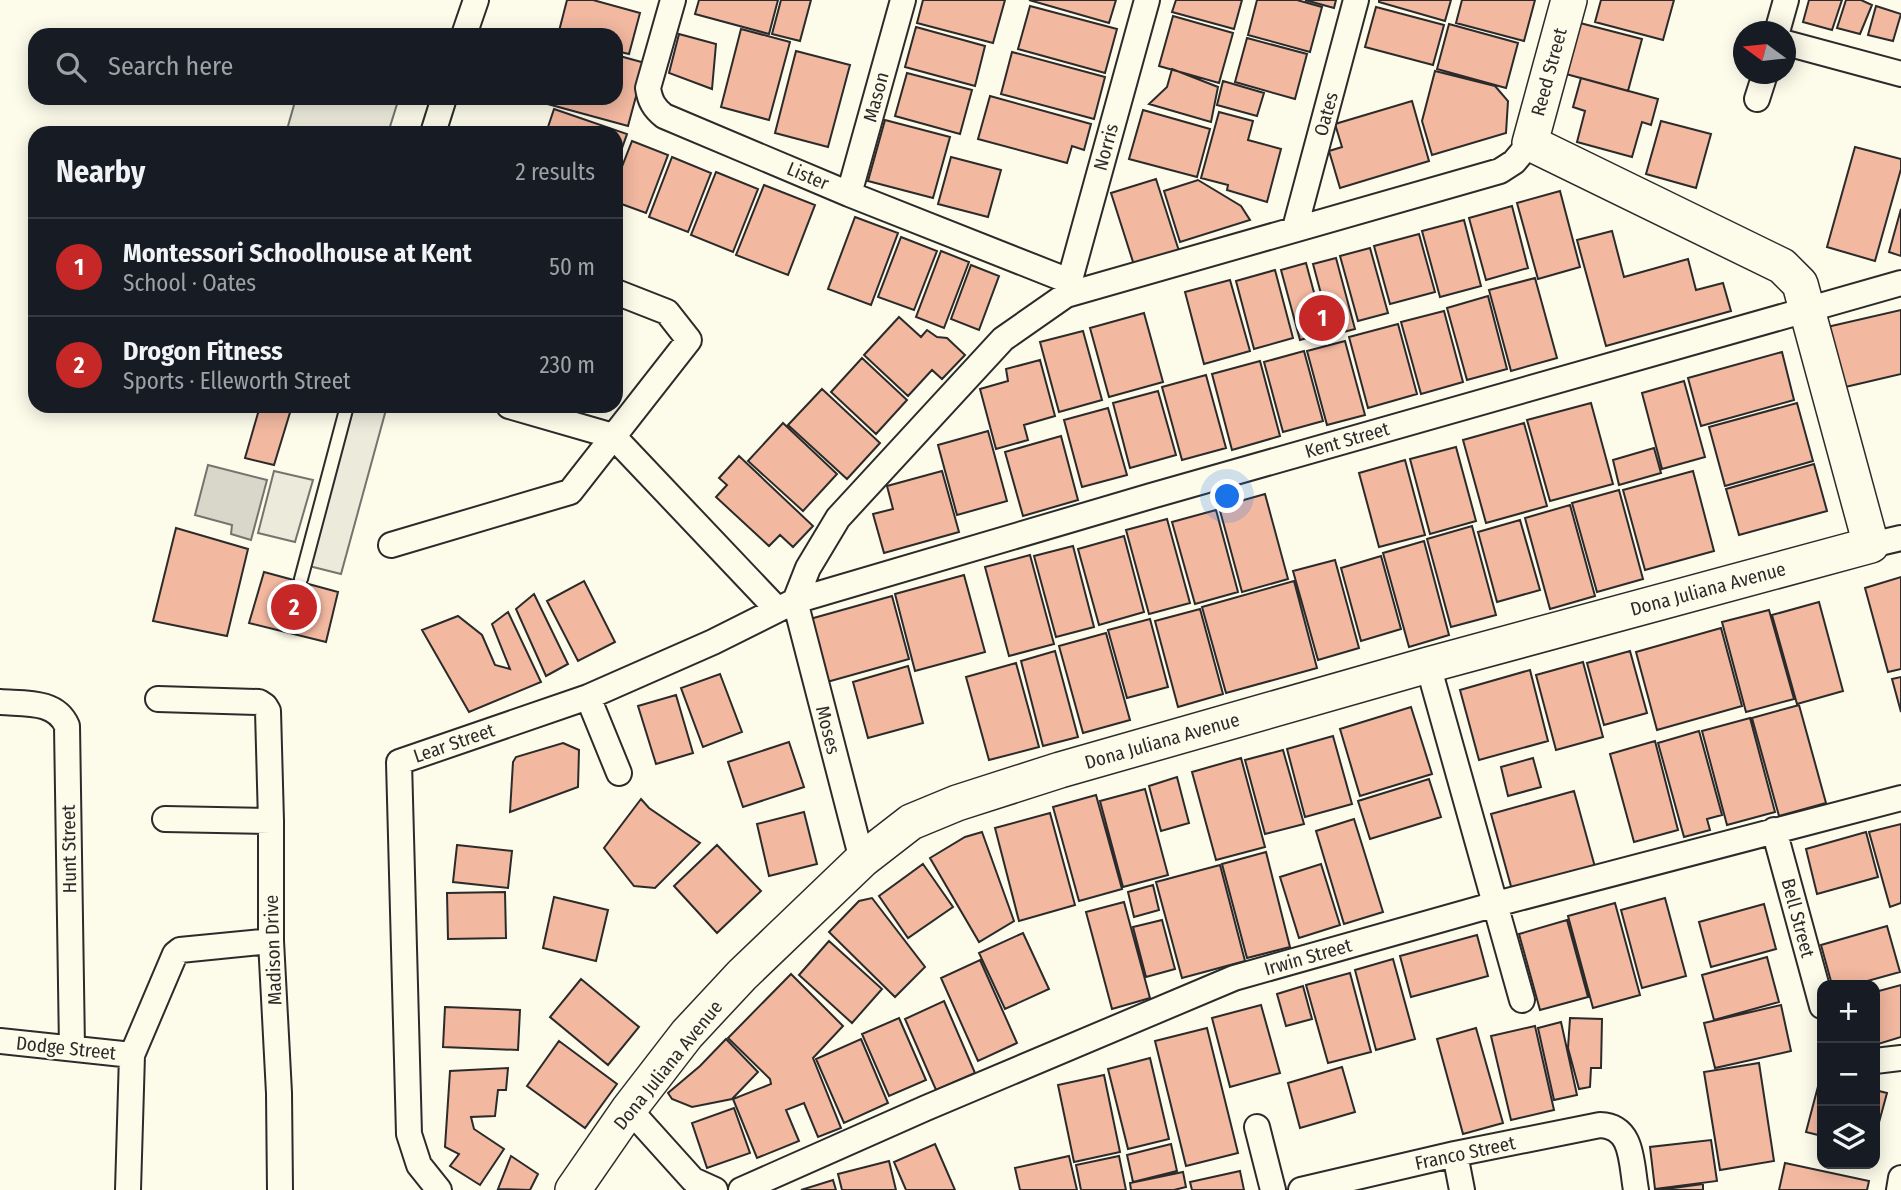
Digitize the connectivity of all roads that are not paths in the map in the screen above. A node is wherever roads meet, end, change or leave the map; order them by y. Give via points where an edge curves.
1 (476, 0) edge
2 (673, 0) edge
3 (903, 0) edge
4 (1147, 0) edge
5 (1356, 0) edge
6 (1569, 0) edge
7 (1786, 0) edge
8 (1780, 21) edge
9 (466, 28) edge
10 (1796, 46) edge
11 (1901, 74) edge
12 (1762, 84) edge
13 (1757, 99) dead end
14 (442, 105) edge
15 (435, 126) edge
16 (1530, 144) junction
17 (849, 194) junction
18 (1295, 228) junction
19 (1901, 283) edge
20 (1068, 288) junction
21 (623, 295) edge
22 (1808, 309) junction
23 (345, 413) edge
24 (533, 413) edge
25 (613, 436) junction
26 (1886, 541) edge
27 (391, 545) dead end
28 (301, 579) dead end
29 (786, 605) junction
30 (1428, 665) junction
31 (589, 696) junction
32 (158, 699) dead end
33 (0, 702) edge
34 (619, 773) dead end
35 (1901, 798) edge
36 (165, 819) dead end
37 (271, 821) junction
38 (1774, 830) junction
39 (862, 860) junction
40 (1496, 904) junction
41 (271, 941) junction
42 (1817, 988) edge
43 (1522, 1000) dead end
44 (0, 1041) edge
45 (72, 1048) junction
46 (132, 1055) junction
47 (1901, 1058) edge
48 (1880, 1060) edge
49 (629, 1110) junction
50 (1257, 1127) dead end
51 (1455, 1154) junction
52 (1901, 1178) edge
53 (128, 1190) edge
54 (280, 1190) edge
55 (439, 1190) edge
56 (573, 1190) edge
57 (715, 1190) edge
58 (741, 1190) edge
59 (1273, 1190) edge
60 (1301, 1190) edge
61 (1462, 1190) edge
62 (1636, 1190) edge
63 (1899, 1190) edge

1 - 9 street
2 - 17 street, Lister via 648,88 656,109 664,117
3 - 17 street, Mason
4 - 20 street, Norris
5 - 18 street, Oates
6 - 16 street, Reed Street
7 - 8 street
10 - 11 street
12 - 13 street
14 - 15 street
16 - 18 street via 1500,172
16 - 22 street via 1782,266 1800,284
17 - 20 street, Lister
18 - 20 street
19 - 22 street, Kent Street
20 - 29 street via 1003,339 838,518
21 - 25 street via 667,312 689,340
22 - 26 street
22 - 29 street, Kent Street
23 - 28 lane
24 - 25 street
25 - 27 street via 570,492
25 - 29 street
26 - 30 street, Dona Juliana Avenue
29 - 31 street, Lear Street
29 - 39 street, Moses
30 - 39 street, Dona Juliana Avenue via 957,803 911,822
30 - 40 street
31 - 34 street
31 - 55 street, Lear Street via 399,762 409,1134 419,1166
32 - 37 street, Madison Drive via 259,702 265,706
33 - 45 street, Hunt Street via 45,706 63,717 67,726
35 - 38 street, Irwin Street
36 - 37 street
37 - 41 street, Madison Drive
38 - 40 street, Irwin Street
38 - 42 street, Bell Street
39 - 49 street, Dona Juliana Avenue via 687,1034
40 - 43 street
40 - 58 street, Irwin Street via 1234,978
41 - 46 street via 180,950
41 - 54 street, Madison Drive
44 - 45 street, Dodge Street
45 - 46 street, Dodge Street
46 - 53 street
47 - 48 street
49 - 56 street, Dona Juliana Avenue
49 - 57 street via 693,1180
50 - 59 street
51 - 60 street, Franco Street
51 - 61 street
51 - 62 street, Franco Street via 1610,1126 1626,1137
52 - 63 street

